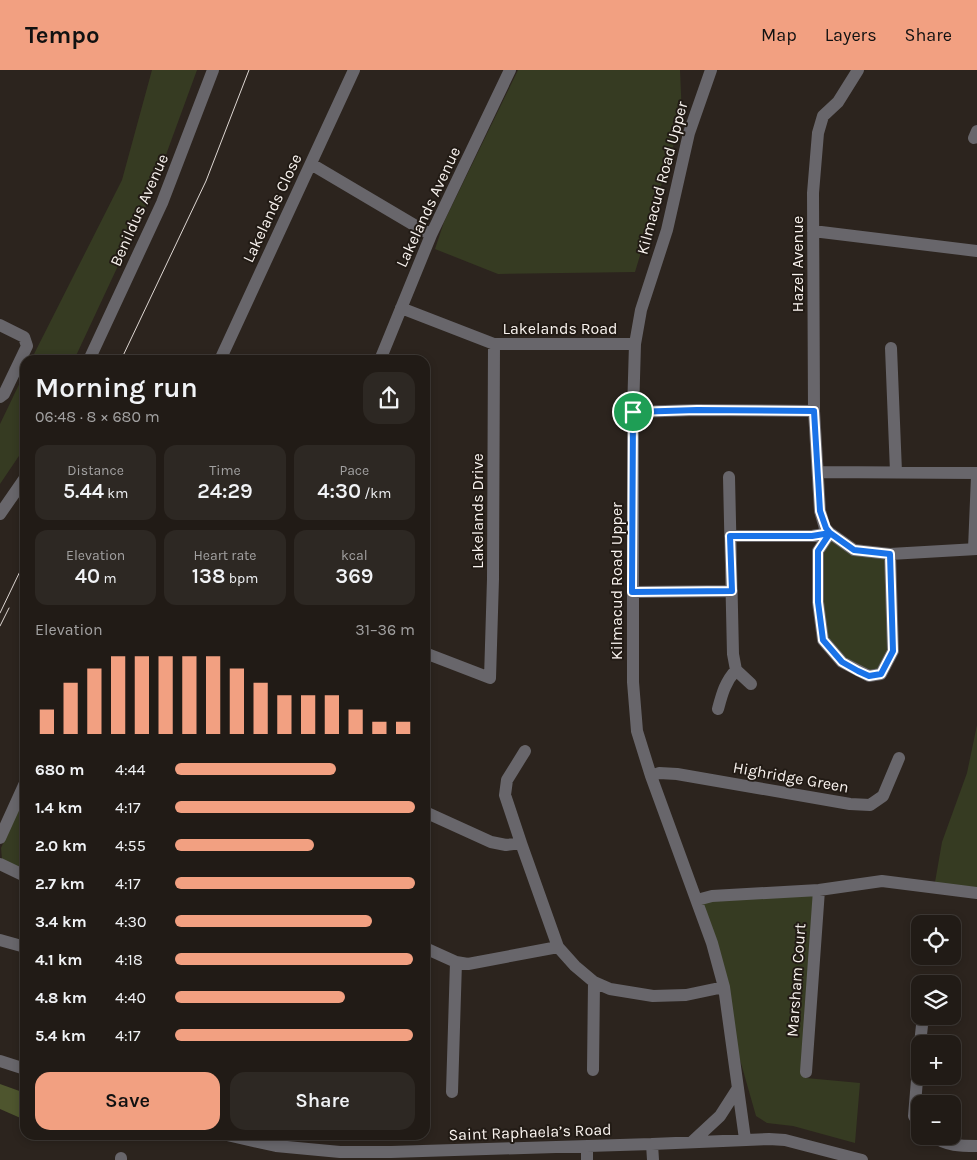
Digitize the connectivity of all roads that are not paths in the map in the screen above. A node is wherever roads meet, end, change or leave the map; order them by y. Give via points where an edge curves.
1 (213, 70) edge
2 (354, 70) edge
3 (510, 70) edge
4 (711, 70) edge
5 (858, 70) edge
6 (311, 164) junction
7 (813, 231) junction
8 (431, 236) junction
9 (977, 251) edge
10 (401, 308) junction
11 (0, 325) edge
12 (494, 344) junction
13 (635, 344) junction
14 (891, 348) dead end
15 (23, 355) edge
16 (91, 355) edge
17 (222, 355) edge
18 (382, 355) edge
19 (20, 361) edge
20 (0, 397) edge
21 (814, 411) junction
22 (633, 412) junction
23 (818, 472) junction
24 (896, 472) junction
25 (977, 474) edge
26 (729, 477) dead end
27 (20, 485) edge
28 (0, 514) edge
29 (830, 533) junction
30 (730, 536) junction
31 (975, 549) edge
32 (890, 554) junction
33 (732, 591) junction
34 (632, 592) junction
35 (430, 655) edge
36 (736, 670) junction
37 (751, 684) dead end
38 (718, 709) dead end
39 (525, 751) dead end
40 (899, 758) dead end
41 (650, 776) junction
42 (20, 794) edge
43 (430, 814) edge
44 (0, 838) edge
45 (521, 843) junction
46 (0, 864) edge
47 (20, 874) edge
48 (819, 890) junction
49 (977, 893) edge
50 (697, 900) junction
51 (0, 940) edge
52 (20, 946) edge
53 (558, 947) junction
54 (430, 950) edge
55 (456, 962) junction
56 (594, 982) junction
57 (724, 987) junction
58 (0, 1061) edge
59 (20, 1067) edge
60 (593, 1070) dead end
61 (806, 1072) dead end
62 (738, 1088) junction
63 (452, 1092) dead end
64 (745, 1139) junction
65 (249, 1140) edge
66 (692, 1142) junction
67 (652, 1144) junction
68 (952, 1145) edge
69 (587, 1146) junction
70 (977, 1146) edge
71 (340, 1156) edge
72 (587, 1160) edge
73 (653, 1160) edge
74 (862, 1160) edge

1 - 16 street, Benildus Avenue via 162,203
2 - 6 street, Lakelands Close
3 - 8 street, Lakelands Avenue
4 - 13 street, Kilmacud Road Upper via 689,133 667,230 641,310
5 - 7 street, Hazel Avenue via 838,102 823,116 818,133
6 - 8 street
6 - 17 street, Lakelands Close
7 - 9 street
7 - 21 street, Hazel Avenue
8 - 10 street, Lakelands Avenue
10 - 12 street, Lakelands Road
10 - 18 street, Lakelands Avenue
11 - 15 street via 24,337 27,346
12 - 13 street, Lakelands Road
12 - 35 street, Lakelands Drive via 490,678
13 - 22 street, Kilmacud Road Upper
14 - 24 street
19 - 20 street
21 - 22 street
21 - 23 street, Hazel Avenue
22 - 34 street, Kilmacud Road Upper
23 - 24 street
23 - 29 street, Hazel Avenue via 820,511
24 - 25 street
25 - 31 street
26 - 30 street
27 - 28 street
29 - 30 street
29 - 32 street via 854,550
29 - 32 street via 818,551 818,602 823,640 842,662 869,676 881,674 893,651
30 - 33 street
31 - 32 street
33 - 34 street
33 - 36 street
34 - 41 street, Kilmacud Road Upper via 634,707
36 - 37 street
36 - 38 street via 722,691
39 - 45 street via 507,780 505,795
40 - 41 street, Highridge Green via 883,796 870,805 677,774
41 - 50 street, Kilmacud Road Upper
42 - 44 street
43 - 45 street via 490,842
45 - 53 street
46 - 47 street
48 - 49 street via 882,881
48 - 50 street via 712,896
48 - 61 street, Marsham Court
50 - 57 street, Kilmacud Road Upper
51 - 52 street
53 - 55 street via 468,964
53 - 56 street
54 - 55 street
55 - 63 street
56 - 57 street via 610,989 653,996 686,995
56 - 60 street
57 - 62 street, Kilmacud Road Upper
58 - 59 street
62 - 64 street, Kilmacud Road Upper
62 - 66 street via 720,1116
64 - 66 street, Saint Raphaela’s Road
64 - 74 street via 785,1140
65 - 71 street, Saint Raphaela’s Road
66 - 67 street, Saint Raphaela’s Road
67 - 69 street, Saint Raphaela’s Road
67 - 73 street
68 - 70 street
69 - 71 street, Saint Raphaela’s Road
69 - 72 street

